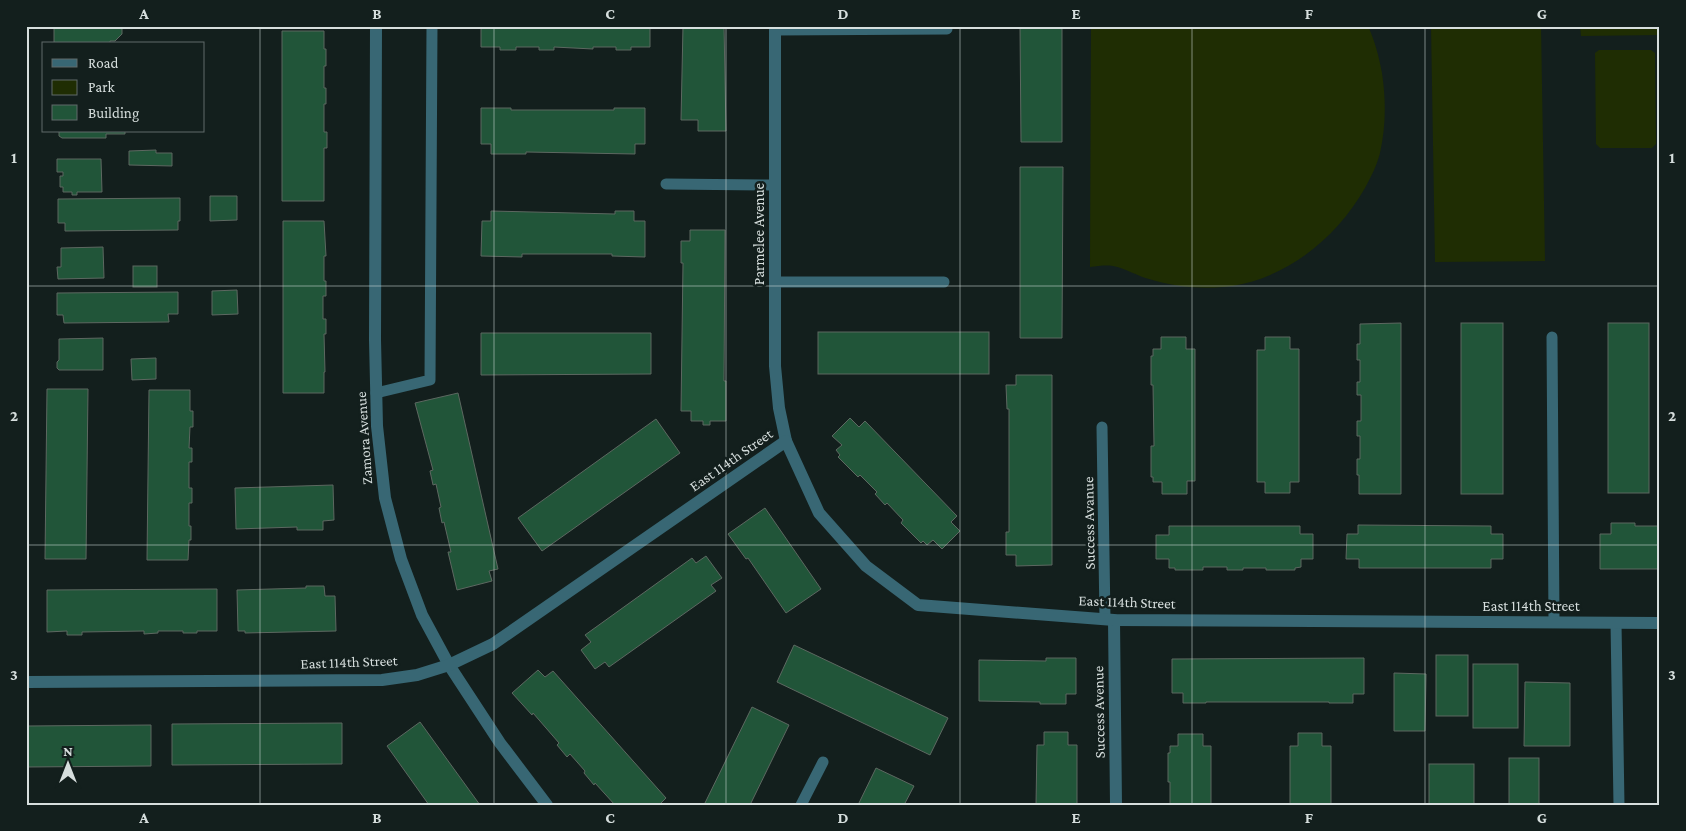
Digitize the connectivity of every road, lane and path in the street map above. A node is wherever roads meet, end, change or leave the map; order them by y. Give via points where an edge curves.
1 (376, 26) edge
2 (432, 26) edge
3 (775, 28) edge
4 (947, 29) dead end
5 (666, 184) dead end
6 (775, 185) junction
7 (775, 282) junction
8 (944, 282) dead end
9 (1552, 337) dead end
10 (376, 393) junction
11 (1102, 427) dead end
12 (786, 441) junction
13 (1110, 619) junction
14 (1554, 622) junction
15 (1616, 623) junction
16 (1660, 623) edge
17 (449, 665) junction
18 (26, 682) edge
19 (823, 762) dead end
20 (547, 805) edge
21 (801, 805) edge
22 (1116, 805) edge
23 (1619, 805) edge

1 - 10 street, Zamora Avenue
2 - 10 lane via 430,380
3 - 4 lane
3 - 6 street, Parmelee Avenue
5 - 6 lane
6 - 7 street, Parmelee Avenue
7 - 8 lane
7 - 12 street, Parmelee Avenue via 776,366 779,408
9 - 14 lane
10 - 17 street, Zamora Avenue via 385,498 401,559 422,615
11 - 13 lane, Success Avanue
12 - 13 street, East 114th Street via 819,513 866,566 918,605
12 - 17 street, East 114th Street via 493,644
13 - 14 street, East 114th Street
13 - 22 street, Success Avenue
14 - 15 street, East 114th Street
15 - 16 street, East 114th Street
15 - 23 lane
17 - 18 street, East 114th Street via 417,675 382,680
17 - 20 street, Zamora Avenue via 500,743
19 - 21 lane

